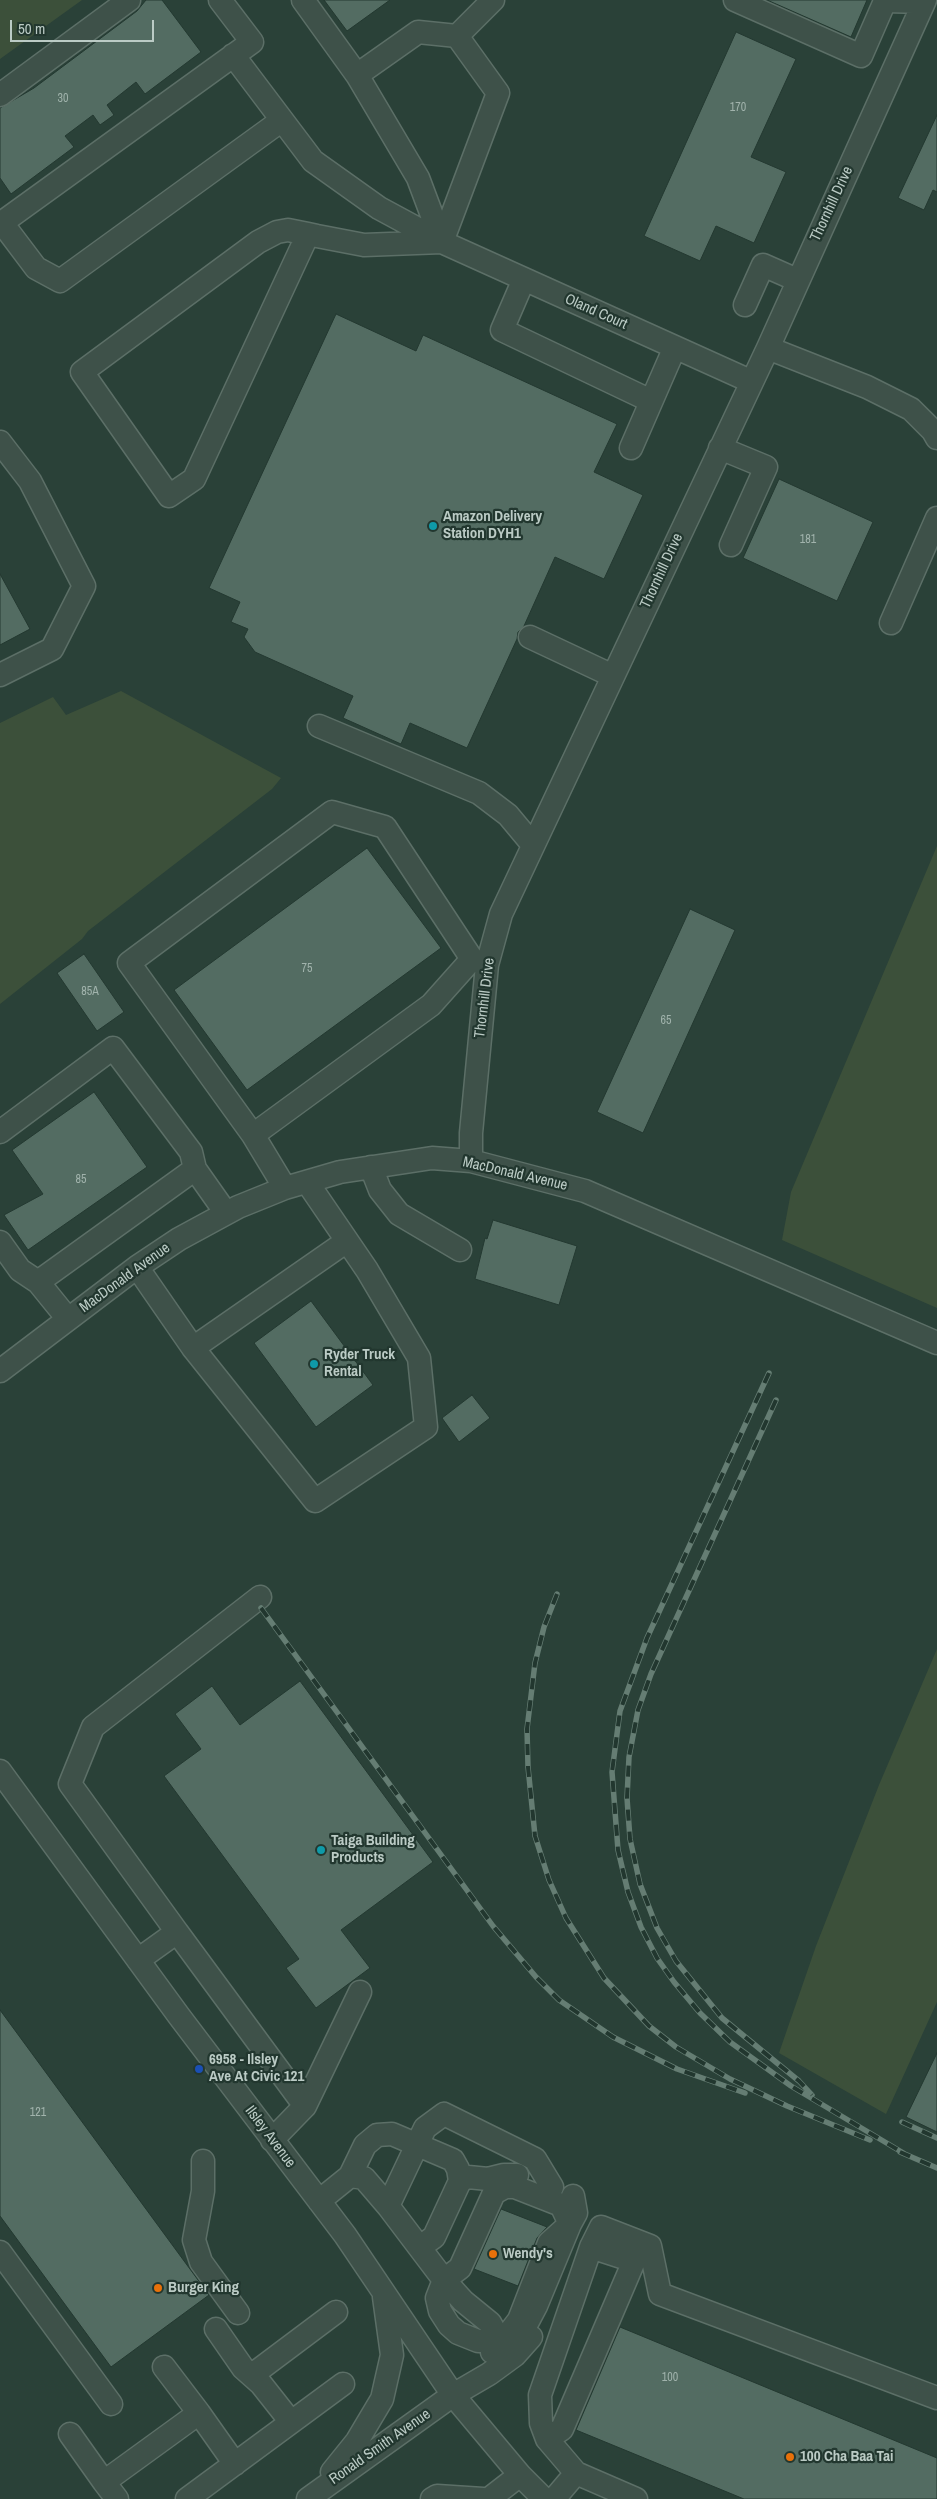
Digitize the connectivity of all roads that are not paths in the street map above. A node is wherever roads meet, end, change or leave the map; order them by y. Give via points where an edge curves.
1 (129, 0) edge
2 (220, 0) edge
3 (303, 0) edge
4 (493, 0) edge
5 (735, 0) edge
6 (885, 0) edge
7 (924, 1) edge
8 (457, 36) junction
9 (233, 55) junction
10 (357, 75) junction
11 (0, 95) edge
12 (282, 120) junction
13 (1, 224) edge
14 (308, 234) junction
15 (442, 242) junction
16 (524, 279) junction
17 (797, 280) junction
18 (745, 305) dead end
19 (675, 347) junction
20 (768, 348) junction
21 (750, 381) junction
22 (652, 401) junction
23 (937, 438) edge
24 (0, 442) edge
25 (631, 448) dead end
26 (720, 448) junction
27 (937, 518) edge
28 (731, 545) dead end
29 (892, 623) dead end
30 (530, 637) dead end
31 (0, 675) edge
32 (613, 676) junction
33 (319, 726) dead end
34 (533, 845) junction
35 (479, 962) junction
36 (0, 1132) edge
37 (253, 1135) junction
38 (471, 1161) junction
39 (371, 1167) junction
40 (195, 1169) junction
41 (307, 1182) junction
42 (285, 1188) junction
43 (226, 1213) junction
44 (347, 1240) junction
45 (0, 1242) edge
46 (460, 1250) dead end
47 (137, 1267) junction
48 (38, 1282) junction
49 (68, 1319) junction
50 (937, 1343) edge
51 (193, 1348) junction
52 (0, 1371) edge
53 (260, 1597) dead end
54 (0, 1771) edge
55 (176, 1932) junction
56 (138, 1960) junction
57 (360, 1992) dead end
58 (305, 2106) junction
59 (272, 2140) junction
60 (418, 2145) junction
61 (203, 2161) dead end
62 (350, 2176) junction
63 (460, 2181) junction
64 (552, 2187) junction
65 (319, 2202) junction
66 (388, 2206) junction
67 (578, 2238) junction
68 (420, 2248) junction
69 (0, 2252) edge
70 (444, 2280) junction
71 (383, 2290) junction
72 (336, 2312) dead end
73 (238, 2313) dead end
74 (216, 2329) dead end
75 (494, 2331) junction
76 (164, 2366) dead end
77 (252, 2375) junction
78 (343, 2384) dead end
79 (450, 2390) junction
80 (937, 2398) edge
81 (112, 2404) dead end
82 (198, 2414) junction
83 (291, 2422) junction
84 (70, 2434) dead end
85 (547, 2439) junction
86 (235, 2464) junction
87 (576, 2473) junction
88 (520, 2475) junction
89 (110, 2491) edge
90 (311, 2497) edge
91 (436, 2498) edge
92 (187, 2499) edge
93 (483, 2499) edge
94 (489, 2499) edge
95 (544, 2499) edge
96 (554, 2499) edge
97 (636, 2499) edge

1 - 11 street
2 - 9 street via 252,42
3 - 10 street
4 - 8 street
5 - 6 street via 861,56
6 - 7 street
7 - 17 street, Thornhill Drive
8 - 10 street via 418,32
8 - 15 street via 498,93
9 - 12 street, Oland Court
9 - 13 street
10 - 15 street via 418,178
12 - 13 street via 60,282 36,268
12 - 15 street, Oland Court via 313,161 379,208
14 - 14 street via 288,230 258,242 82,372 169,496 194,479
14 - 15 street via 364,245
15 - 16 street, Oland Court
16 - 19 street, Oland Court
16 - 22 street via 502,330
17 - 18 street via 762,265
17 - 20 street, Thornhill Drive
19 - 21 street, Oland Court
19 - 22 street
20 - 21 street, Thornhill Drive
20 - 23 street via 867,387 911,409
21 - 26 street, Thornhill Drive
22 - 25 street
24 - 31 street via 30,480 84,586 52,649
26 - 28 street via 766,467
26 - 32 street, Thornhill Drive
27 - 29 street
30 - 32 street
32 - 34 street, Thornhill Drive
33 - 34 street via 479,793 508,815
34 - 35 street, Thornhill Drive
35 - 37 street via 431,1005
35 - 37 street via 385,827 332,812 129,963
35 - 38 street, Thornhill Drive
36 - 40 street via 113,1048 191,1152
37 - 42 street
38 - 39 street, MacDonald Avenue via 432,1158
38 - 50 street, MacDonald Avenue via 585,1191
39 - 41 street, MacDonald Avenue
39 - 46 street via 380,1190 399,1214
40 - 43 street
40 - 48 street
41 - 42 street, MacDonald Avenue
41 - 44 street
42 - 43 street, MacDonald Avenue
43 - 47 street, MacDonald Avenue
44 - 51 street
44 - 51 street via 419,1358 426,1427 315,1501
45 - 48 street via 20,1270
47 - 49 street, MacDonald Avenue
47 - 51 street
48 - 49 street
49 - 52 street, MacDonald Avenue
53 - 55 street via 93,1727 70,1784
54 - 56 street, Ilsley Avenue
55 - 56 street
55 - 58 street
56 - 59 street, Ilsley Avenue
57 - 58 street
58 - 59 street
59 - 65 street, Ilsley Avenue
60 - 62 street via 392,2134 377,2135 365,2145
60 - 63 street via 452,2160
60 - 64 street via 425,2128 444,2114 535,2159
60 - 66 street
61 - 73 street via 203,2190 194,2240 201,2262
62 - 65 street
62 - 66 street via 364,2178
63 - 64 street via 468,2177 488,2179 519,2175
63 - 68 street via 434,2237
64 - 67 street via 573,2196 580,2206 583,2218
65 - 71 street, Ilsley Avenue
66 - 68 street
67 - 70 street via 561,2205 515,2187 505,2187 494,2193 460,2268
67 - 75 street via 526,2326 510,2342
67 - 79 street via 541,2322 528,2340 489,2374
67 - 80 street via 601,2228 650,2246 660,2294
67 - 85 street via 540,2395 541,2423
67 - 85 street via 634,2261 562,2429
68 - 70 street
69 - 81 street
70 - 75 street
71 - 79 street, Ilsley Avenue
71 - 90 street via 392,2355 382,2399 357,2441
72 - 77 street
74 - 77 street via 243,2368
75 - 79 street via 494,2351
76 - 82 street
77 - 83 street
78 - 83 street
79 - 88 street, Ilsley Avenue
79 - 90 street, Ronald Smith Avenue
82 - 86 street
82 - 89 street
83 - 86 street
84 - 89 street
85 - 87 street
86 - 92 street
87 - 96 street
87 - 97 street
88 - 94 street
88 - 95 street, Ilsley Avenue
91 - 93 street

